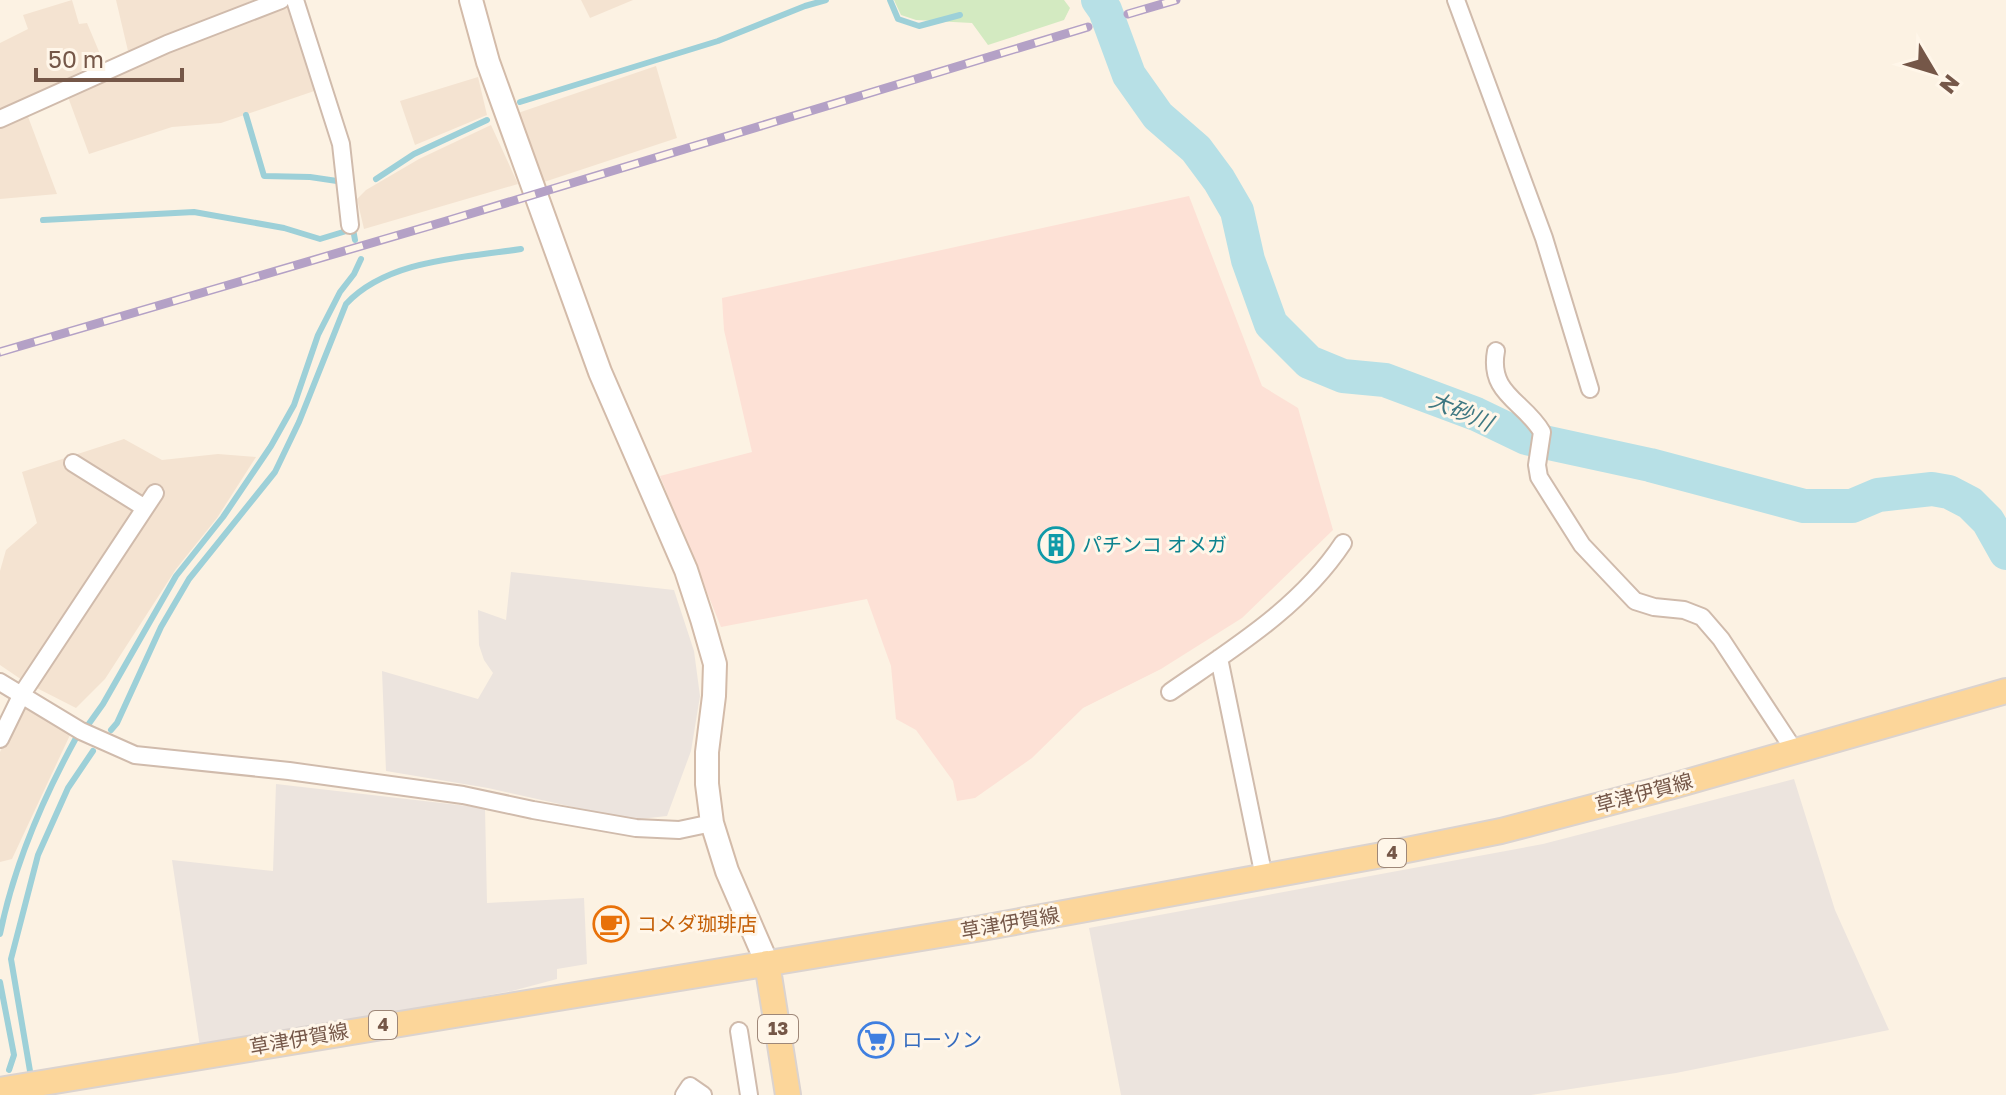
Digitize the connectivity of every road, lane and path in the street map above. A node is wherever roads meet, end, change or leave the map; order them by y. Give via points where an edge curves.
1 (281, 0) edge
2 (295, 0) edge
3 (471, 0) edge
4 (1456, 0) edge
5 (0, 119) edge
6 (350, 225) dead end
7 (1496, 351) dead end
8 (1590, 389) dead end
9 (73, 463) dead end
10 (155, 493) dead end
11 (145, 508) junction
12 (1343, 543) dead end
13 (1219, 658) junction
14 (0, 682) edge
15 (2006, 691) edge
16 (1170, 692) dead end
17 (22, 694) junction
18 (0, 739) edge
19 (1794, 750) junction
20 (712, 823) junction
21 (1264, 877) junction
22 (767, 963) junction
23 (739, 1031) dead end
24 (14, 1090) edge
25 (684, 1095) edge
26 (703, 1095) edge
27 (749, 1095) edge
28 (788, 1095) edge

1 - 5 street
2 - 6 street via 341,144
3 - 20 street via 488,62 600,372 702,619 715,664 707,752
4 - 8 street via 1544,238
7 - 19 street via 1493,368 1498,382 1535,420 1542,439 1539,477 1582,545 1635,601 1702,617
9 - 11 street
10 - 11 street
11 - 17 street
12 - 13 street via 1297,598
13 - 16 street
13 - 21 street
14 - 17 street
15 - 19 main road, 草津伊賀線 / 4
17 - 18 street
17 - 20 street via 81,731 135,755 463,795 636,828 679,830
19 - 21 main road, 草津伊賀線 / 4 via 1501,831
20 - 22 street
21 - 22 main road, 草津伊賀線 / 4
22 - 24 main road, 草津伊賀線 / 4
22 - 28 main road, 13
23 - 27 street
25 - 26 street via 690,1086

